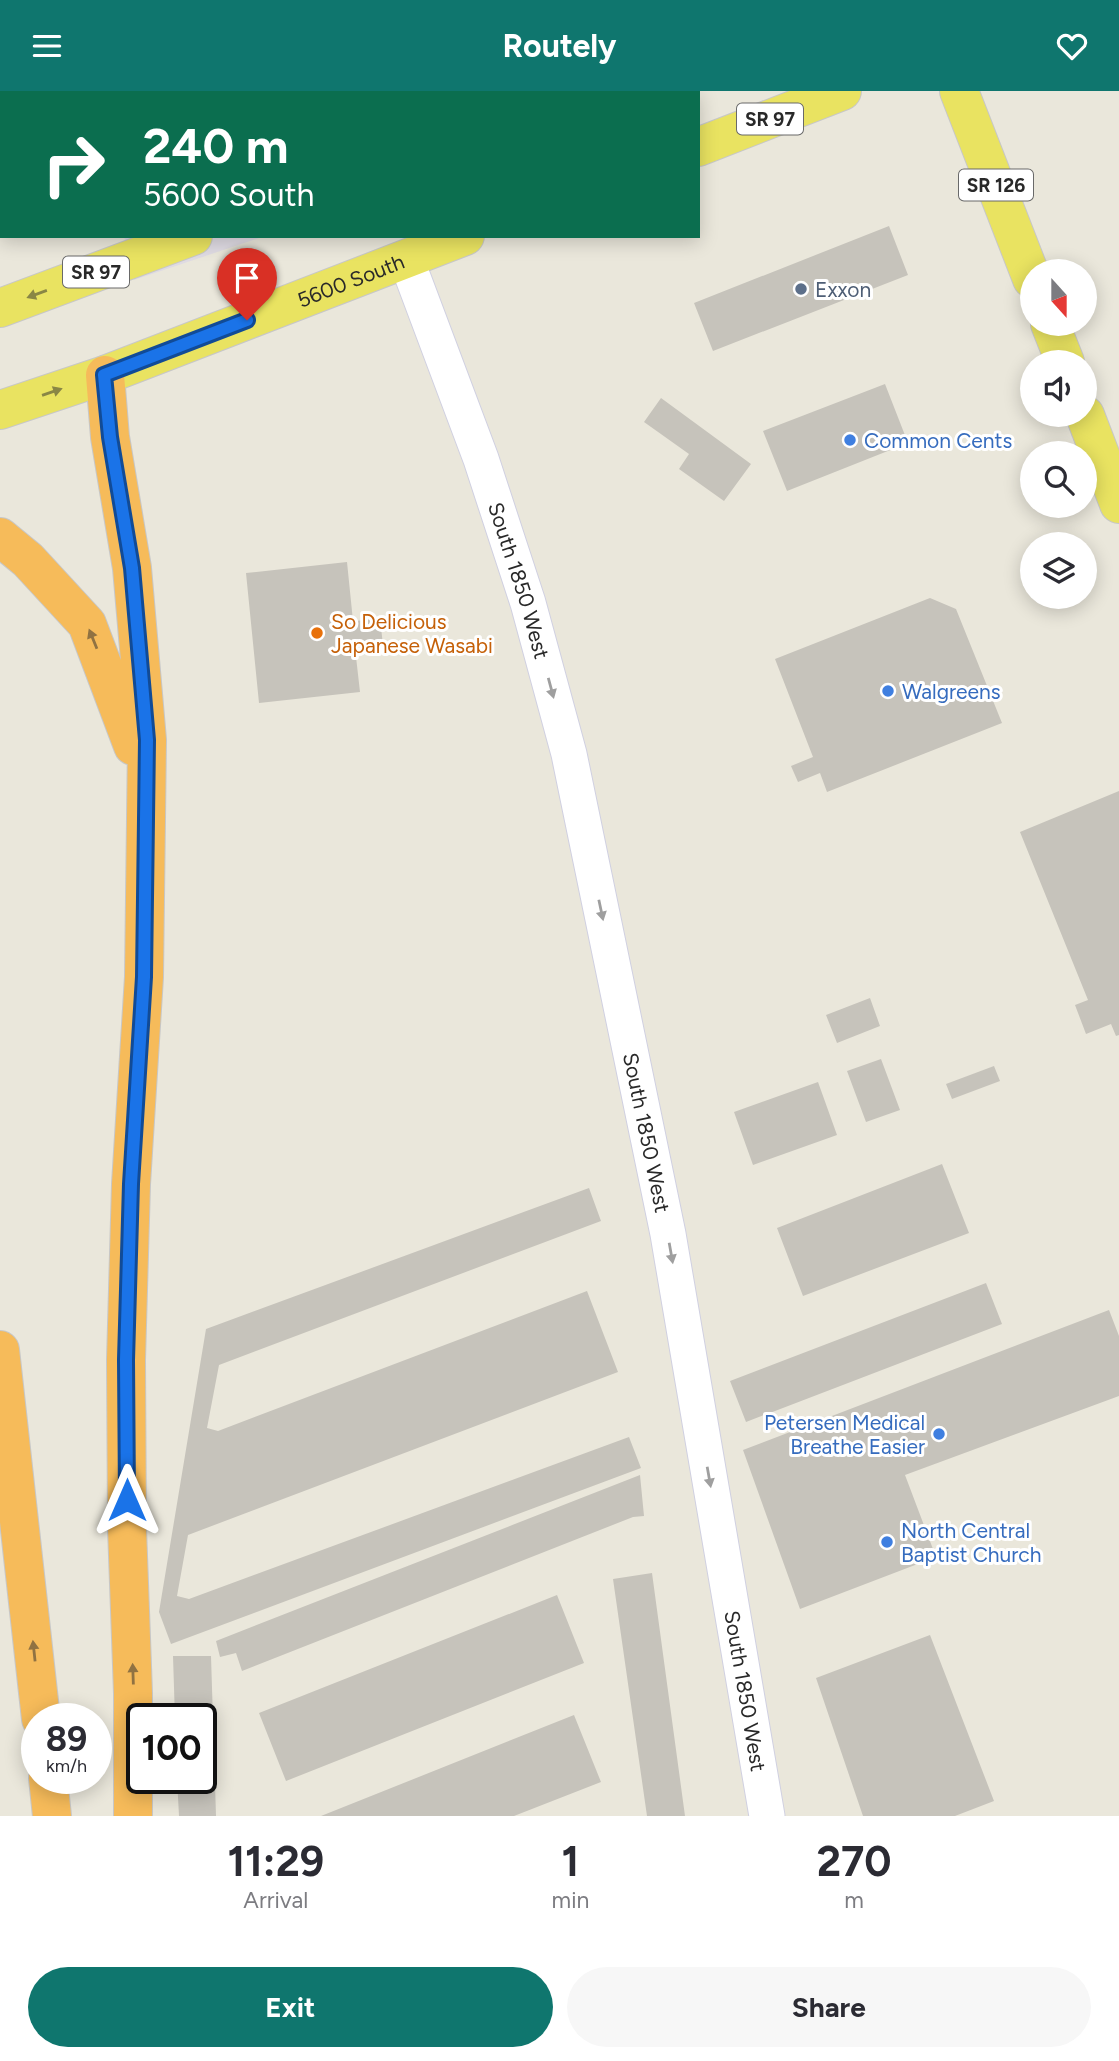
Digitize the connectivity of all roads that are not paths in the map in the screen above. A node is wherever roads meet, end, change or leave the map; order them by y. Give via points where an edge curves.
1 (842, 91) edge
2 (959, 91) edge
3 (700, 146) edge
4 (188, 238) edge
5 (460, 238) edge
6 (406, 259) junction
7 (1024, 259) edge
8 (0, 308) edge
9 (104, 375) junction
10 (0, 410) edge
11 (1090, 427) edge
12 (1119, 504) edge
13 (0, 537) edge
14 (146, 784) junction
15 (0, 1350) edge
16 (39, 1703) edge
17 (50, 1794) edge
18 (52, 1816) edge
19 (133, 1816) edge
20 (766, 1816) edge

1 - 3 main road, SR 97
2 - 7 main road, SR 126
4 -> 8 main road, SR 97
5 - 6 main road, 5600 South
6 - 9 main road, 5600 South
6 -> 20 street, South 1850 West via 481,459 528,603 569,754 668,1234
10 -> 9 main road, 5600 South
9 - 14 highway via 132,568 147,740
11 - 12 main road
14 -> 13 highway via 87,624 28,560
19 -> 14 highway via 126,1360 144,977
16 -> 15 highway
17 - 18 highway

